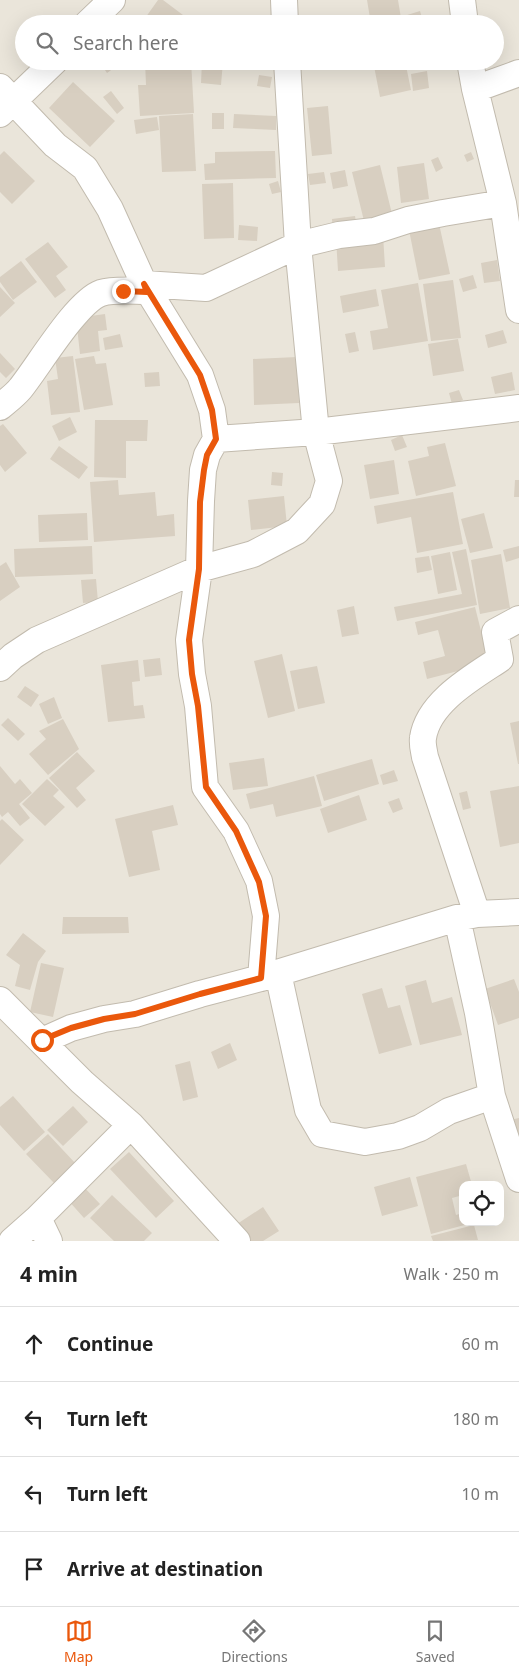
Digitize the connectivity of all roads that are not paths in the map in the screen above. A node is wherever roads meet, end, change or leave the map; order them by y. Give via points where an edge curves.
1 (112, 0) edge
2 (284, 0) edge
3 (462, 0) edge
4 (97, 15) edge
5 (285, 15) edge
6 (464, 15) edge
7 (44, 70) edge
8 (288, 70) edge
9 (472, 70) edge
10 (519, 74) edge
11 (475, 89) junction
12 (4, 101) edge
13 (503, 203) junction
14 (298, 245) junction
15 (144, 284) junction
16 (519, 310) edge
17 (0, 407) edge
18 (519, 408) edge
19 (316, 432) junction
20 (216, 439) junction
21 (199, 569) junction
22 (519, 619) edge
23 (0, 668) edge
24 (519, 912) edge
25 (467, 916) junction
26 (270, 975) junction
27 (0, 1000) edge
28 (42, 1040) junction
29 (492, 1096) junction
30 (131, 1125) junction
31 (519, 1179) edge
32 (43, 1230) edge
33 (12, 1241) edge
34 (237, 1241) edge

1 - 4 street
2 - 5 street
3 - 6 street
7 - 12 street
8 - 14 street
9 - 11 street
10 - 11 street
11 - 13 street
12 - 15 street via 85,168 110,209
13 - 14 street
13 - 16 street
14 - 15 street via 206,288
14 - 19 street
15 - 17 street via 147,292 100,293 83,306 19,390
15 - 20 street via 200,375 212,410
18 - 19 street
19 - 20 street
19 - 21 street via 329,482 322,504 297,531 253,554
20 - 21 street via 207,455 204,470
21 - 23 street via 37,640
21 - 26 street via 189,640 206,787 236,831 259,882 266,916
22 - 25 street via 495,632 500,659 445,698 430,718 423,738 425,757
24 - 25 street
25 - 26 street
25 - 29 street
26 - 28 street via 135,1014 71,1028
26 - 29 street via 308,1110 322,1134 364,1142 398,1136 420,1128 449,1111
27 - 28 street
28 - 30 street via 82,1082
29 - 31 street
30 - 32 street
30 - 34 street
32 - 33 street

